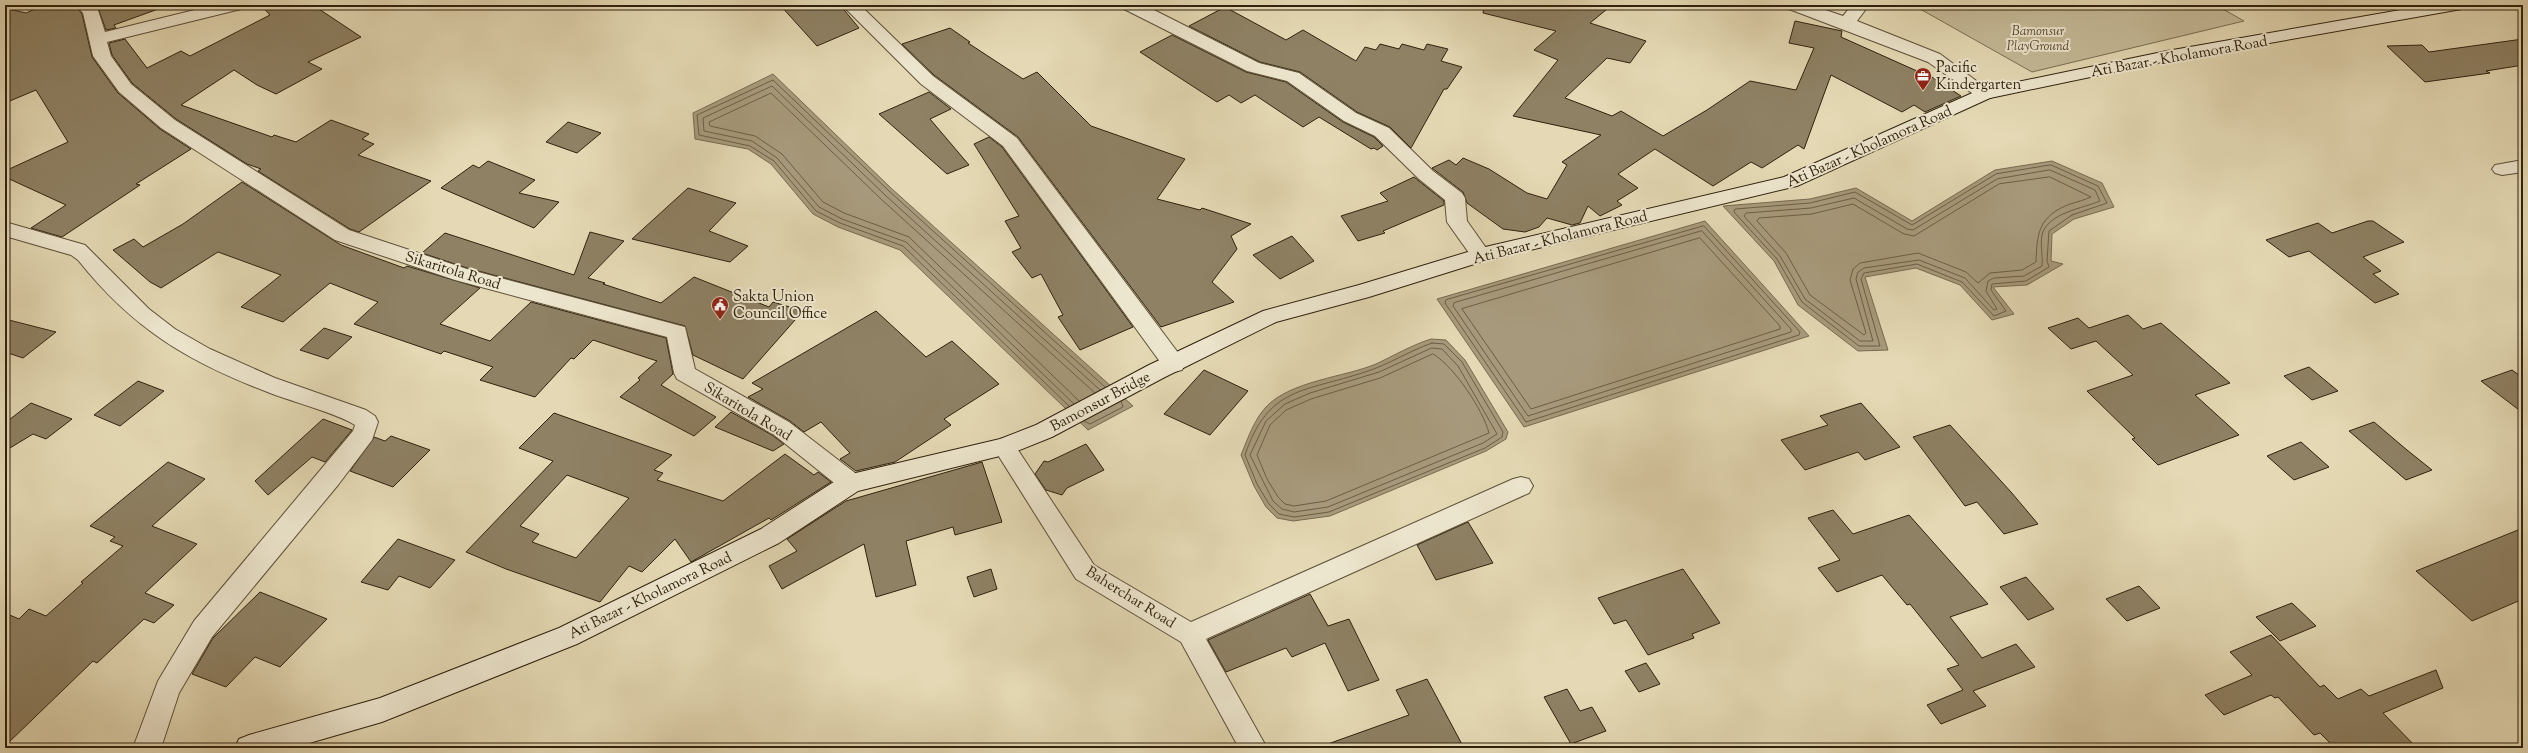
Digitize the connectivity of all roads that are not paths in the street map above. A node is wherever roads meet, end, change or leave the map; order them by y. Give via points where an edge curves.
1 (84, 5) edge
2 (235, 5) edge
3 (850, 5) edge
4 (1130, 5) edge
5 (1795, 5) edge
6 (1861, 5) edge
7 (2456, 5) edge
8 (1846, 23) junction
9 (98, 38) junction
10 (1985, 94) junction
11 (2523, 166) edge
12 (2502, 169) dead end
13 (5, 229) edge
14 (1481, 255) junction
15 (1165, 368) junction
16 (1044, 431) joint
17 (1004, 447) junction
18 (851, 483) junction
19 (1521, 486) dead end
20 (1190, 634) junction
21 (147, 748) edge
22 (249, 748) edge
23 (1253, 748) edge

1 - 9 street, Sikaritola Road via 91,11
2 - 9 street
3 - 15 street via 927,80 1010,142
4 - 14 street via 1253,67 1293,77 1350,117 1382,132 1426,175 1455,198 1457,222
5 - 8 street
6 - 8 street
7 - 10 street, Ati Bazar - Kholamora Road via 2167,56
8 - 10 street via 1934,58
9 - 18 street, Sikaritola Road via 102,56 125,88 168,124 342,234 462,275 677,332 686,373 781,428
10 - 14 street, Ati Bazar - Kholamora Road via 1790,182
11 - 12 street
13 - 21 street via 78,250 86,255 132,305 195,351 222,365 358,416 367,422 364,434 348,455 199,635 167,689
14 - 15 street, Ati Bazar - Kholamora Road via 1362,292 1270,316
15 - 16 street, Bamonsur Bridge
16 - 17 street, Ati Bazar - Kholamora Road
17 - 18 street, Ati Bazar - Kholamora Road
17 - 20 street, Baherchar Road via 1085,572
18 - 22 street, Ati Bazar - Kholamora Road via 770,536 568,636 382,710
19 - 20 street
20 - 23 street, Baherchar Road

